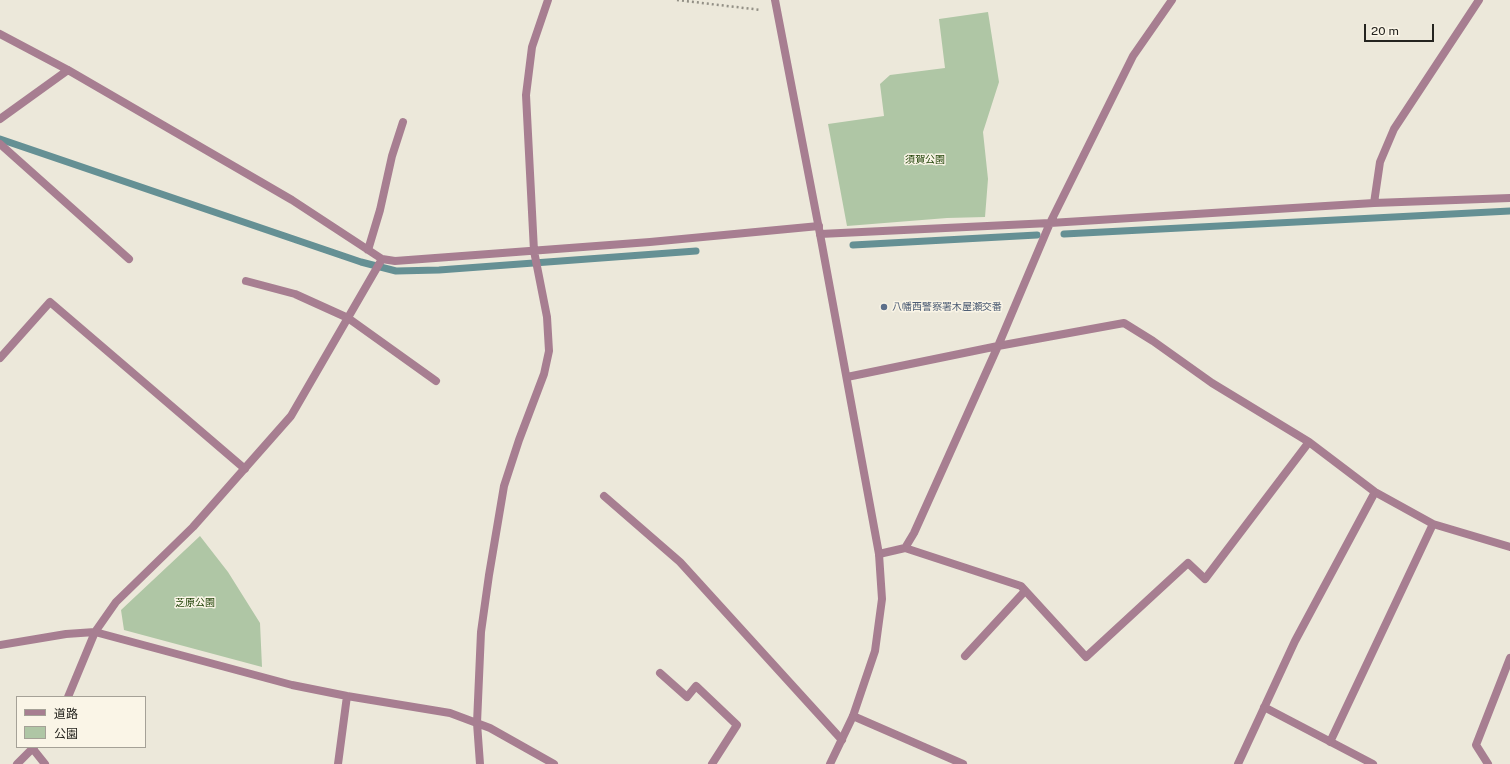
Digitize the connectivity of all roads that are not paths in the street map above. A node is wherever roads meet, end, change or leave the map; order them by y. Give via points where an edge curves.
1 (548, 0) edge
2 (775, 0) edge
3 (1172, 0) edge
4 (1479, 0) edge
5 (0, 34) edge
6 (68, 70) junction
7 (0, 119) edge
8 (402, 122) dead end
9 (1, 145) edge
10 (1510, 198) edge
11 (1374, 203) junction
12 (1050, 223) junction
13 (820, 230) junction
14 (368, 250) junction
15 (534, 253) junction
16 (129, 259) dead end
17 (382, 261) junction
18 (246, 281) dead end
19 (348, 318) junction
20 (998, 346) junction
21 (0, 358) edge
22 (847, 377) junction
23 (436, 381) dead end
24 (1309, 442) junction
25 (244, 469) junction
26 (1375, 492) junction
27 (604, 496) dead end
28 (1433, 524) junction
29 (1510, 547) edge
30 (905, 548) junction
31 (879, 554) junction
32 (1026, 591) junction
33 (95, 632) junction
34 (0, 644) edge
35 (965, 656) dead end
36 (1510, 658) edge
37 (660, 673) dead end
38 (68, 696) edge
39 (347, 696) junction
40 (1264, 708) junction
41 (853, 716) junction
42 (478, 723) junction
43 (842, 740) junction
44 (1330, 742) junction
45 (33, 748) edge
46 (17, 764) edge
47 (45, 764) edge
48 (338, 764) edge
49 (480, 764) edge
50 (554, 764) edge
51 (712, 764) edge
52 (830, 764) edge
53 (963, 764) edge
54 (1238, 764) edge
55 (1373, 764) edge
56 (1488, 764) edge

1 - 15 street via 532,46 526,95
2 - 13 street
3 - 12 street via 1133,56
4 - 11 street via 1394,129 1380,162
5 - 6 street
6 - 7 street
6 - 14 street via 292,200
8 - 14 street
9 - 16 street
10 - 11 street
11 - 12 street
12 - 13 street
12 - 20 street
13 - 15 street
13 - 22 street
14 - 17 street
15 - 17 street
15 - 42 street via 547,317 550,351 504,486 482,632
17 - 19 street
18 - 19 street via 295,294
19 - 23 street
19 - 25 street via 291,416
20 - 22 street
20 - 24 street via 1124,323 1212,383
20 - 30 street via 924,513
21 - 25 street via 50,302
22 - 31 street
24 - 26 street
24 - 32 street via 1205,579 1188,563 1086,657
25 - 33 street via 193,527 116,602
26 - 28 street
26 - 40 street via 1295,641
27 - 43 street via 680,562
28 - 29 street
28 - 44 street
30 - 31 street
30 - 32 street via 1021,586
31 - 41 street via 882,599 875,650
32 - 35 street
33 - 34 street
33 - 38 street
33 - 39 street
36 - 56 street via 1476,745
37 - 51 street via 687,697 696,686 737,725
39 - 42 street via 450,713
39 - 48 street
40 - 44 street
40 - 54 street
41 - 43 street
41 - 53 street
42 - 49 street
42 - 50 street
43 - 52 street
44 - 55 street
45 - 46 street
45 - 47 street

